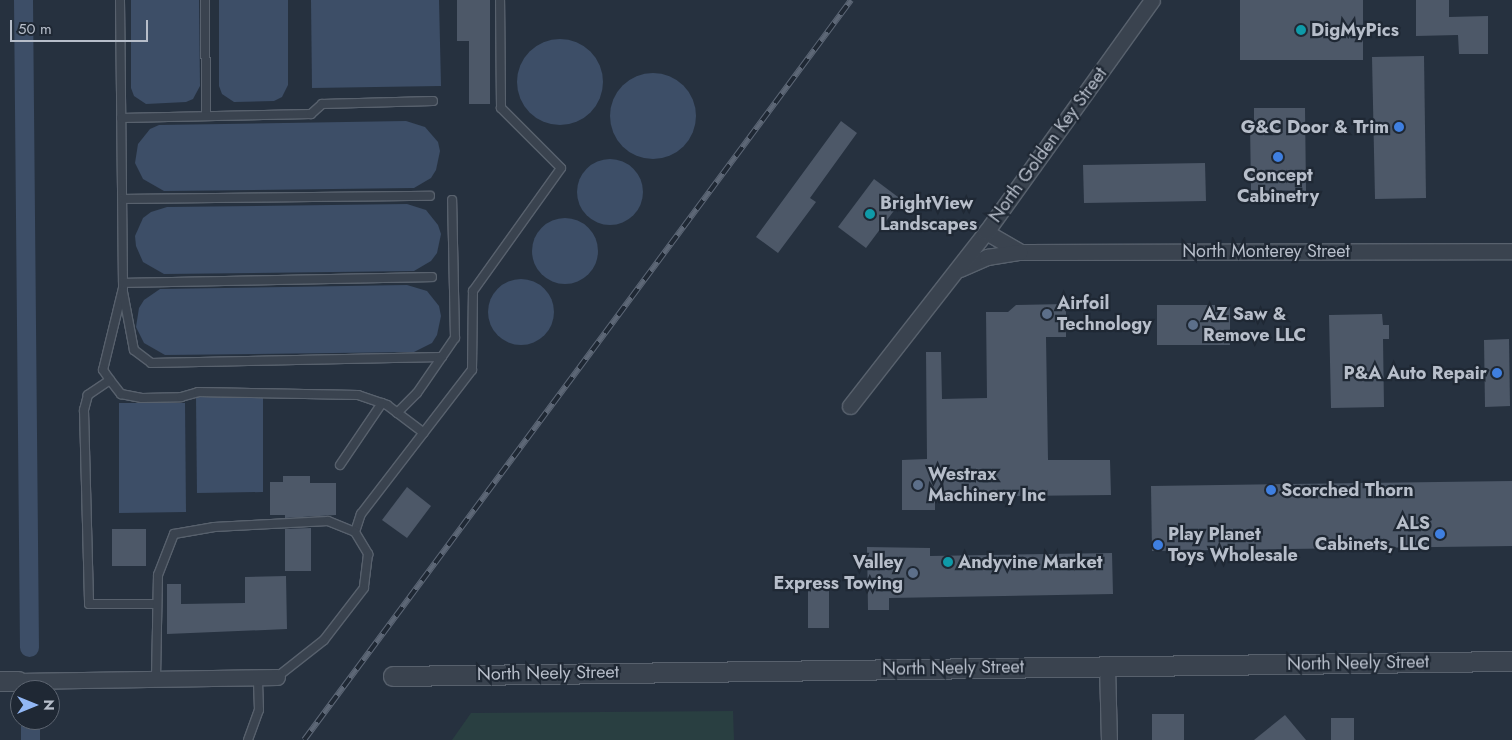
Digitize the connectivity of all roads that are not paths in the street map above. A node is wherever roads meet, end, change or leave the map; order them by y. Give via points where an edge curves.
1 (120, 0) edge
2 (205, 0) edge
3 (500, 0) edge
4 (1152, 0) edge
5 (433, 101) dead end
6 (206, 116) junction
7 (122, 118) junction
8 (430, 196) dead end
9 (123, 199) junction
10 (452, 200) dead end
11 (986, 232) junction
12 (1512, 251) edge
13 (1020, 252) junction
14 (953, 274) junction
15 (432, 277) dead end
16 (123, 285) junction
17 (442, 357) junction
18 (110, 380) junction
19 (382, 403) junction
20 (850, 406) dead end
21 (397, 413) junction
22 (424, 433) junction
23 (340, 465) dead end
24 (355, 532) junction
25 (157, 604) junction
26 (1512, 661) edge
27 (1107, 665) junction
28 (393, 676) dead end
29 (277, 677) joint
30 (258, 678) junction
31 (156, 679) junction
32 (9, 681) edge
33 (248, 740) edge
34 (1109, 740) edge

1 - 7 lane
2 - 6 lane
3 - 22 lane via 501,108 561,168 473,291 472,370
4 - 11 street, North Golden Key Street
5 - 6 lane via 322,104 311,114
6 - 7 lane
7 - 9 lane
8 - 9 lane
9 - 16 lane
10 - 17 lane via 455,338
11 - 13 street
11 - 14 street, North Golden Key Street
12 - 13 street, North Monterey Street
13 - 14 street, North Monterey Street via 987,257
14 - 20 street, North Golden Key Street
15 - 16 lane
16 - 17 lane via 134,350 151,363
16 - 18 lane via 104,370
17 - 21 lane via 417,393
18 - 19 lane via 120,394 142,398 180,397 198,392 264,392 293,396 358,395
18 - 25 lane via 88,395 84,410 89,604
19 - 21 lane
19 - 23 lane
21 - 22 lane
22 - 24 lane via 361,514
24 - 25 lane via 328,521 214,527 174,534 158,575
24 - 29 lane via 368,554 364,588 324,640
25 - 31 lane
26 - 27 street, North Neely Street
27 - 28 street, North Neely Street
27 - 34 street
29 - 30 street
30 - 31 street
30 - 33 lane via 258,710
31 - 32 street

